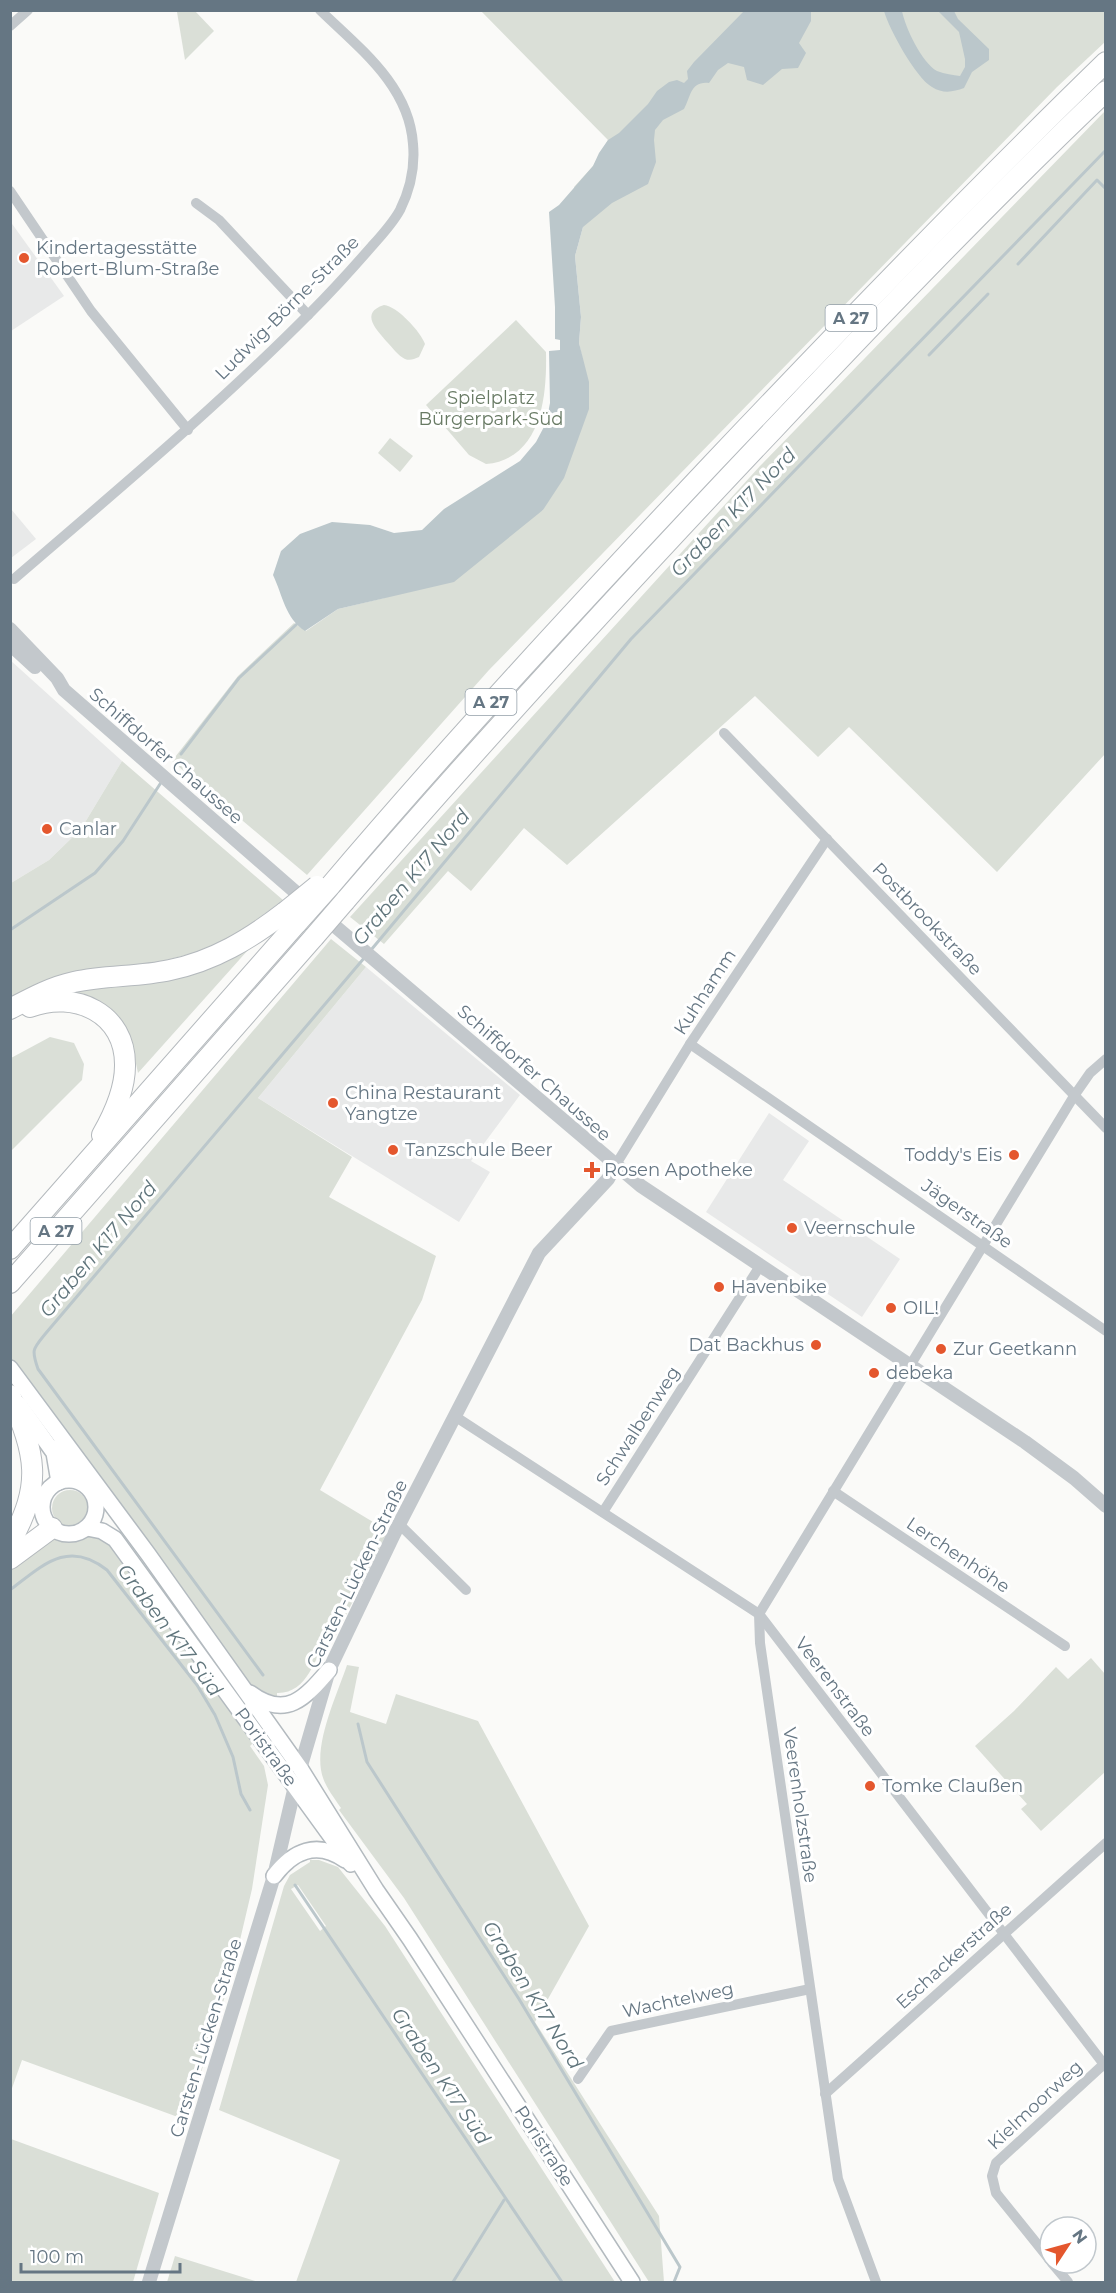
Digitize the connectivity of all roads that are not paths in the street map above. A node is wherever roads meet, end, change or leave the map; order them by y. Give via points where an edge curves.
1 (28, 10) edge
2 (320, 10) edge
3 (10, 26) edge
4 (1106, 62) edge
5 (1106, 91) edge
6 (10, 191) edge
7 (196, 202) dead end
8 (309, 315) junction
9 (188, 430) junction
10 (14, 579) dead end
11 (10, 629) edge
12 (10, 644) edge
13 (60, 686) junction
14 (724, 733) dead end
15 (827, 839) junction
16 (291, 918) junction
17 (10, 1009) edge
18 (10, 1017) edge
19 (690, 1044) junction
20 (1106, 1059) edge
21 (1074, 1096) junction
22 (1106, 1128) edge
23 (84, 1166) junction
24 (615, 1166) junction
25 (985, 1246) junction
26 (10, 1249) edge
27 (760, 1266) junction
28 (10, 1283) edge
29 (1106, 1331) edge
30 (910, 1366) junction
31 (10, 1368) edge
32 (10, 1393) edge
33 (456, 1417) junction
34 (50, 1420) junction
35 (67, 1481) junction
36 (833, 1491) junction
37 (1106, 1506) edge
38 (603, 1512) junction
39 (96, 1513) junction
40 (48, 1523) junction
41 (399, 1524) junction
42 (87, 1528) junction
43 (10, 1544) edge
44 (10, 1550) edge
45 (148, 1554) junction
46 (10, 1559) edge
47 (466, 1590) dead end
48 (759, 1614) junction
49 (1065, 1646) dead end
50 (329, 1670) junction
51 (242, 1687) junction
52 (300, 1768) junction
53 (295, 1786) junction
54 (1106, 1843) edge
55 (350, 1863) junction
56 (274, 1876) junction
57 (376, 1890) junction
58 (1004, 1934) junction
59 (810, 1989) junction
60 (1105, 2066) edge
61 (578, 2079) dead end
62 (825, 2094) junction
63 (1038, 2246) edge
64 (149, 2283) edge
65 (632, 2283) edge
66 (876, 2283) edge

1 - 3 street
2 - 8 street, Ludwig-Börne-Straße via 395,88 412,134 413,162 400,211
4 - 16 highway, A 27, bridge via 816,354
5 - 28 highway, A 27, bridge via 878,319 465,761
6 - 9 street via 91,311
7 - 8 street via 219,220
8 - 9 street, Ludwig-Börne-Straße
9 - 10 street, Ludwig-Börne-Straße
11 - 13 street, Schiffdorfer Chaussee via 57,678
12 - 13 street, Schiffdorfer Chaussee via 52,684
13 - 24 street, Schiffdorfer Chaussee
14 - 15 street, Postbrookstraße
15 - 19 street, Kuhhamm
15 - 21 street, Postbrookstraße
16 - 17 highway via 196,964 149,974 74,982
16 - 23 highway, A 27
18 - 23 highway via 41,1003 67,1000 95,1010 119,1036 126,1064 119,1099
19 - 24 street, Kuhhamm
19 - 25 street, Jägerstraße
20 - 21 street via 1090,1072
21 - 22 street, Postbrookstraße
21 - 25 street
23 - 26 highway, A 27
24 - 27 street, Schiffdorfer Chaussee
24 - 33 street, Carsten-Lücken-Straße via 608,1179 539,1253
25 - 29 street, Jägerstraße
25 - 30 street
27 - 30 street, Schiffdorfer Chaussee
27 - 38 street, Schwalbenweg
30 - 36 street
30 - 37 street, Schiffdorfer Chaussee via 1025,1442
31 - 34 main road, Poristraße
32 - 35 main road via 54,1453
32 - 43 highway via 27,1434 33,1468 30,1500
33 - 38 street, Veerenstraße
33 - 41 street, Carsten-Lücken-Straße
34 - 35 main road, Poristraße via 65,1453
34 - 45 main road, Poristraße
35 - 39 main road, Poristraße via 81,1483 92,1492
35 - 40 main road via 46,1492 42,1509
36 - 48 street
36 - 49 street, Lerchenhöhe
38 - 48 street, Veerenstraße
39 - 42 main road
39 - 45 main road, Poristraße
40 - 42 main road, Poristraße via 66,1534
40 - 44 highway
40 - 46 highway
41 - 47 street
41 - 50 street, Carsten-Lücken-Straße
42 - 53 main road, Poristraße via 116,1539
45 - 51 main road, Poristraße
48 - 58 street, Veerenstraße
48 - 59 street, Veerenholzstraße
50 - 51 main road via 307,1695 282,1704 264,1703
50 - 52 street, Carsten-Lücken-Straße
51 - 52 main road, Poristraße
52 - 53 street, Carsten-Lücken-Straße
52 - 57 main road, Poristraße
53 - 55 main road, Poristraße
53 - 56 street, Carsten-Lücken-Straße
54 - 58 street, Eschackerstraße
55 - 56 main road via 334,1852 313,1849 294,1855
55 - 57 main road, Poristraße
56 - 64 street, Carsten-Lücken-Straße
57 - 65 main road, Poristraße
58 - 60 street, Veerenstraße
58 - 62 street, Eschackerstraße
59 - 61 street, Wachtelweg via 611,2031
59 - 62 street, Veerenholzstraße
60 - 63 street, Kielmoorweg via 996,2163 992,2176 996,2193
62 - 66 street, Veerenholzstraße via 838,2179

